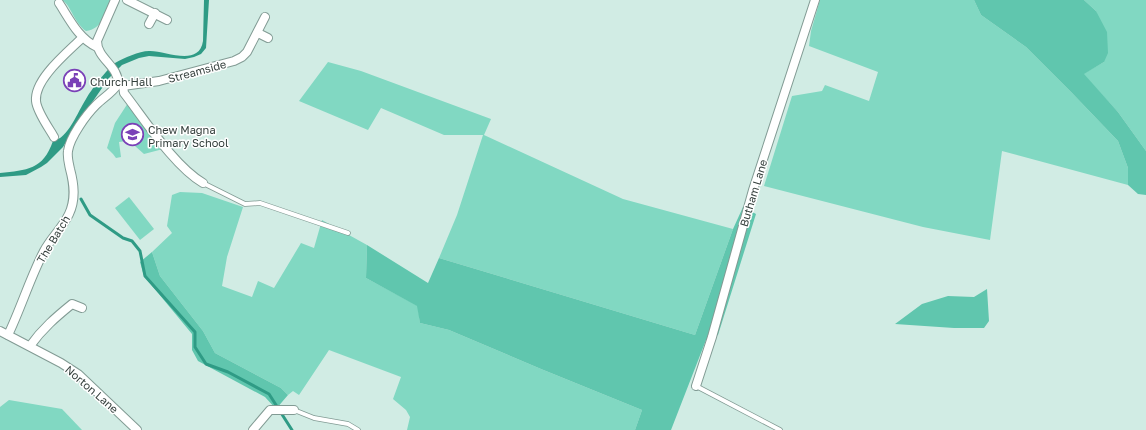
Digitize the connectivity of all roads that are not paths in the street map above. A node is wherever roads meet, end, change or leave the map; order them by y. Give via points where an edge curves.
1 (115, 0) edge
2 (128, 0) edge
3 (815, 0) edge
4 (59, 4) dead end
5 (155, 13) junction
6 (265, 17) dead end
7 (167, 20) dead end
8 (150, 24) dead end
9 (258, 33) junction
10 (82, 38) junction
11 (268, 38) dead end
12 (97, 47) junction
13 (120, 85) junction
14 (54, 137) dead end
15 (203, 183) joint
16 (348, 233) dead end
17 (82, 308) dead end
18 (0, 332) edge
19 (8, 335) junction
20 (30, 346) junction
21 (696, 386) joint
22 (290, 410) joint
23 (137, 430) edge
24 (253, 430) edge
25 (358, 430) edge
26 (780, 430) edge

1 - 12 street via 97,41
2 - 5 street
3 - 21 street, Butham Lane via 753,190
4 - 10 street
5 - 7 street
5 - 8 street
6 - 9 street, Streamside
9 - 11 street
9 - 13 street, Streamside via 247,52 234,61 158,81
10 - 12 street
10 - 14 street via 50,71 38,88 36,102
12 - 13 street via 117,73
13 - 15 street via 169,152 189,174
13 - 19 street, The Batch via 88,114 76,131 68,152 74,184 72,206 36,267
15 - 16 lane via 245,204 260,203
17 - 20 street via 72,304 40,332
18 - 19 street, Norton Lane
19 - 20 street, Norton Lane
20 - 23 street, Norton Lane via 78,374
21 - 26 lane
22 - 24 street via 270,410
22 - 25 lane via 314,418 348,424

